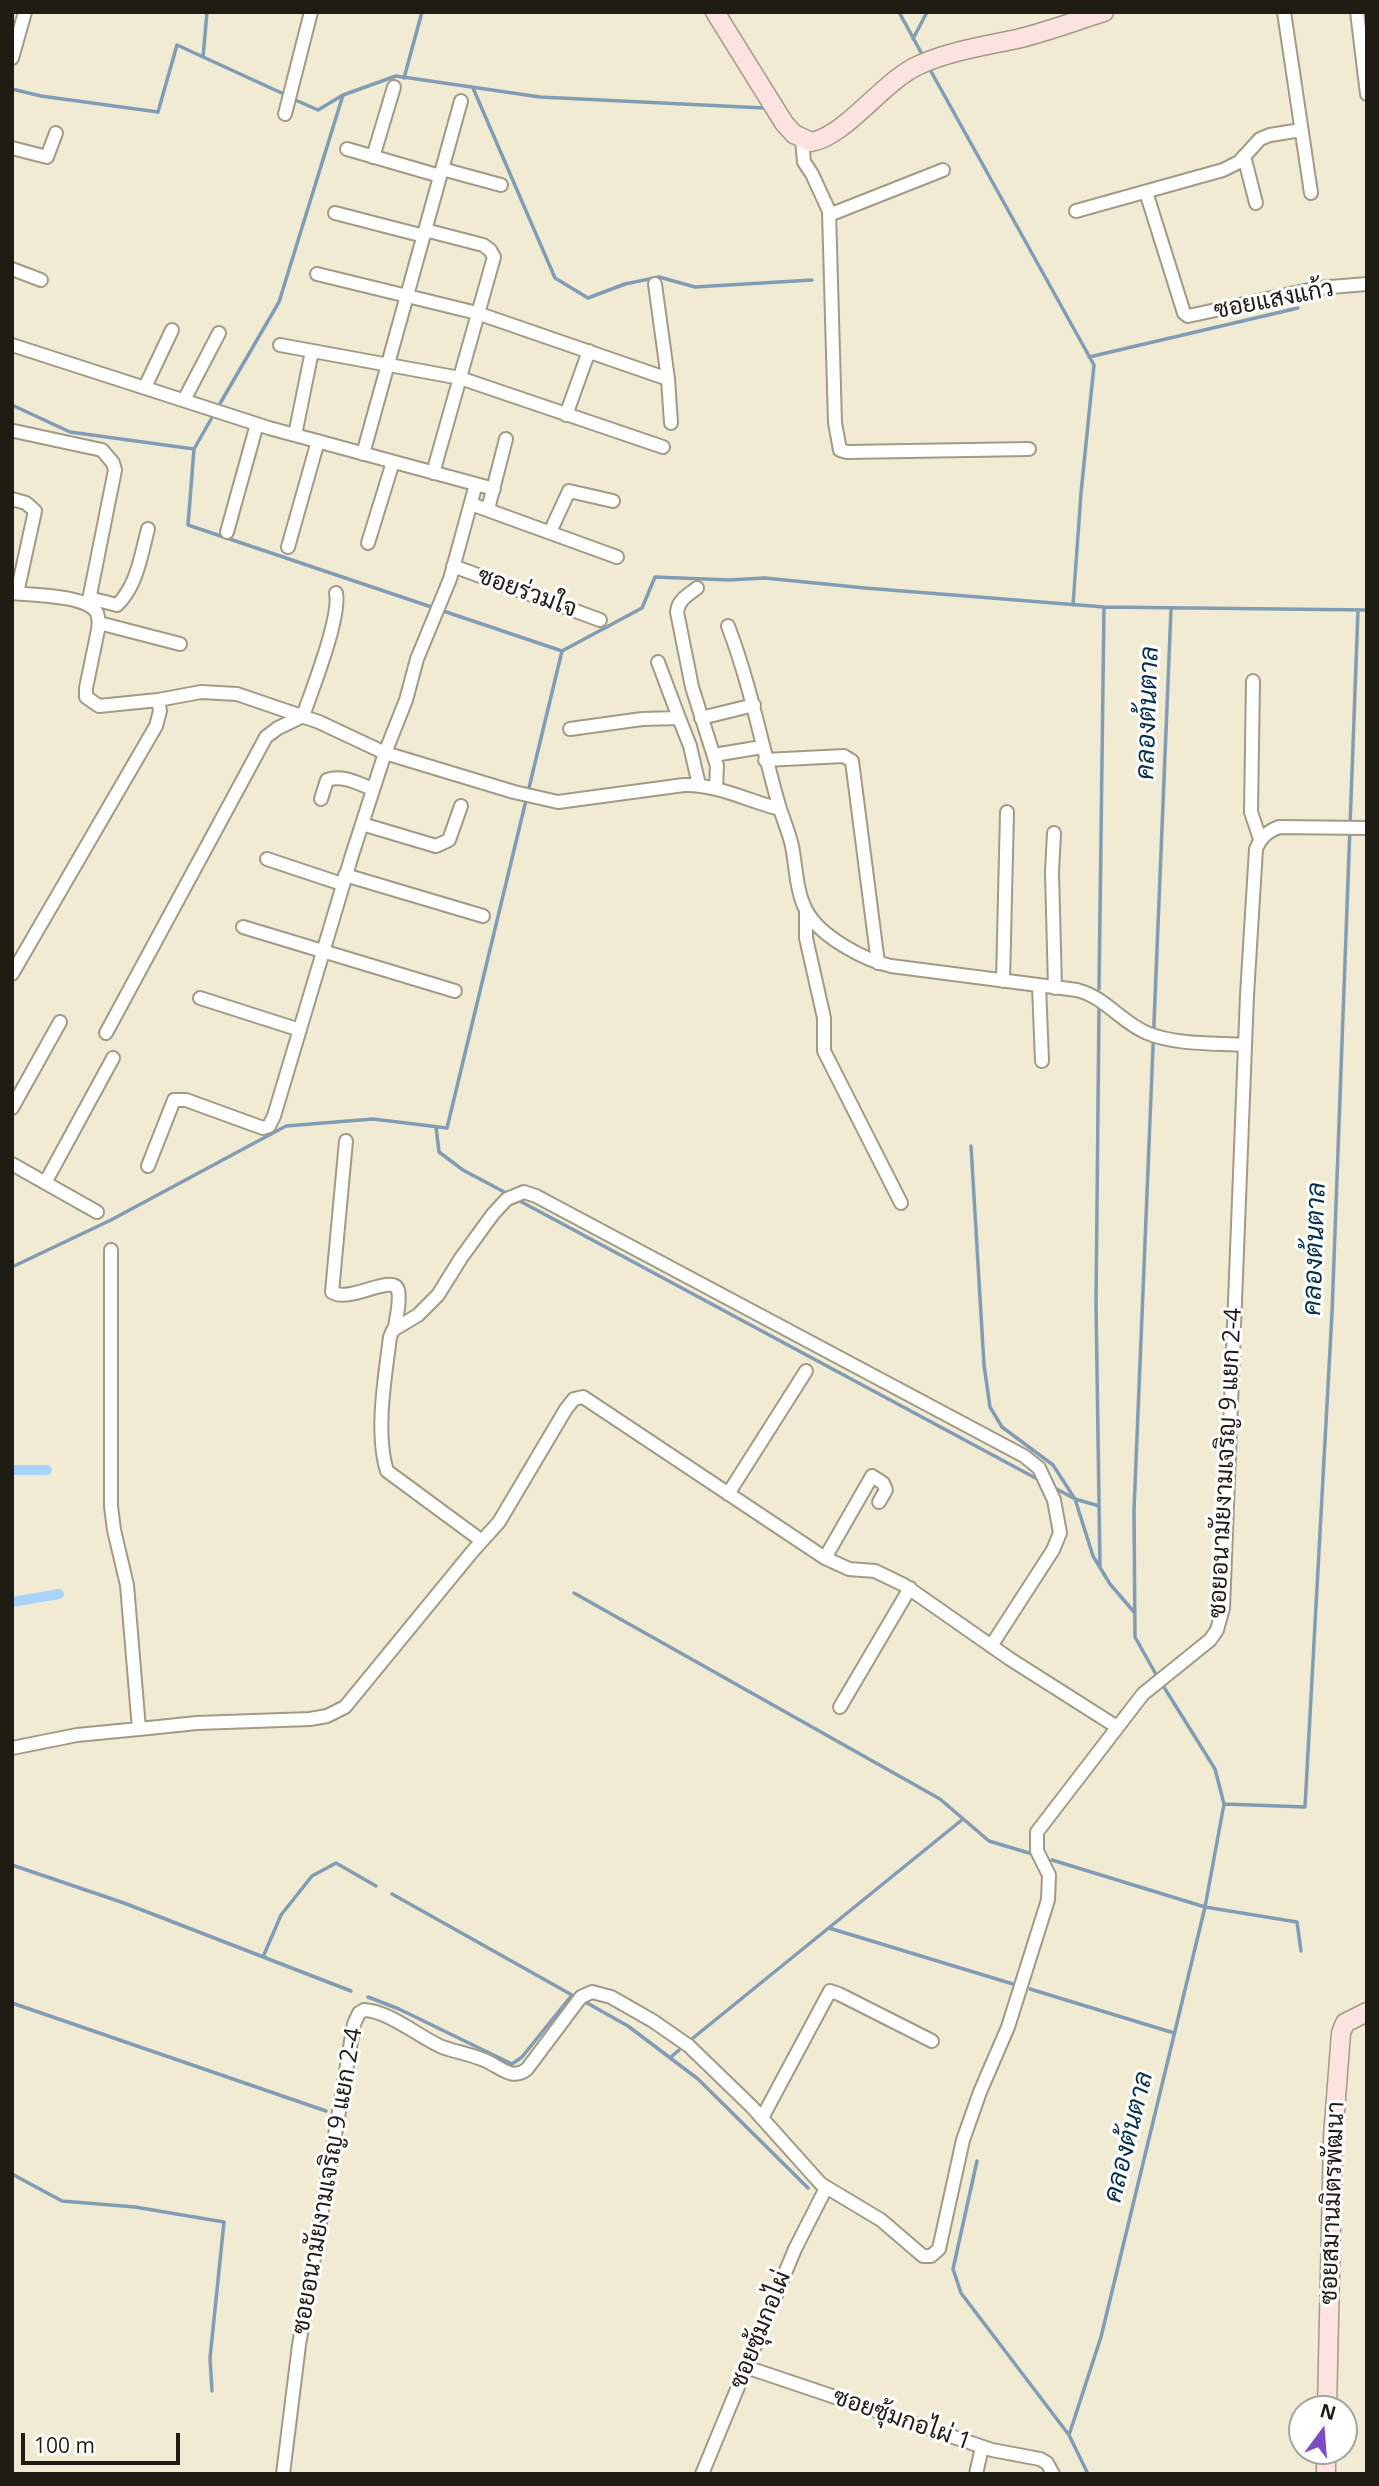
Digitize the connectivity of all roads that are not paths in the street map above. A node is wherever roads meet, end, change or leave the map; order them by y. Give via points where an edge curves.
1 (25, 12) edge
2 (311, 12) edge
3 (715, 12) edge
4 (1104, 12) edge
5 (1284, 12) edge
6 (1357, 12) edge
7 (1060, 20) edge
8 (12, 58) edge
9 (394, 87) dead end
10 (1367, 94) edge
11 (461, 101) dead end
12 (285, 114) dead end
13 (1301, 130) junction
14 (56, 132) dead end
15 (802, 139) junction
16 (12, 148) edge
17 (347, 149) dead end
18 (1244, 156) junction
19 (373, 157) junction
20 (943, 170) dead end
21 (441, 172) junction
22 (501, 185) dead end
23 (1146, 192) junction
24 (1311, 193) dead end
25 (1256, 203) dead end
26 (1076, 211) dead end
27 (335, 212) dead end
28 (829, 215) junction
29 (424, 233) junction
30 (12, 269) edge
31 (317, 274) dead end
32 (41, 280) dead end
33 (655, 284) dead end
34 (1367, 284) edge
35 (407, 296) junction
36 (477, 313) junction
37 (172, 330) dead end
38 (219, 333) dead end
39 (12, 345) edge
40 (280, 345) dead end
41 (313, 351) junction
42 (589, 351) junction
43 (388, 363) junction
44 (460, 378) junction
45 (668, 379) junction
46 (145, 387) junction
47 (184, 400) junction
48 (566, 415) junction
49 (257, 424) junction
50 (671, 424) dead end
51 (14, 431) dead end
52 (295, 435) junction
53 (506, 439) dead end
54 (318, 441) junction
55 (663, 447) dead end
56 (1029, 449) dead end
57 (363, 454) junction
58 (393, 461) junction
59 (433, 473) junction
60 (476, 484) junction
61 (494, 489) junction
62 (12, 499) edge
63 (612, 501) dead end
64 (471, 504) junction
65 (488, 509) junction
66 (148, 529) dead end
67 (228, 532) dead end
68 (550, 532) junction
69 (368, 543) dead end
70 (288, 547) dead end
71 (617, 557) dead end
72 (453, 566) junction
73 (696, 588) dead end
74 (15, 593) edge
75 (337, 593) dead end
76 (88, 601) junction
77 (600, 620) dead end
78 (99, 623) junction
79 (728, 626) dead end
80 (180, 644) dead end
81 (658, 662) dead end
82 (1253, 681) dead end
83 (158, 700) junction
84 (754, 705) junction
85 (303, 716) junction
86 (680, 718) junction
87 (701, 718) junction
88 (570, 729) dead end
89 (762, 747) junction
90 (385, 753) junction
91 (714, 755) junction
92 (765, 761) junction
93 (699, 785) junction
94 (716, 788) junction
95 (373, 789) junction
96 (321, 799) dead end
97 (461, 806) dead end
98 (780, 809) junction
99 (1007, 811) dead end
100 (362, 824) junction
101 (1365, 828) edge
102 (1054, 833) dead end
103 (1261, 839) junction
104 (267, 859) dead end
105 (344, 879) junction
106 (806, 911) junction
107 (483, 916) dead end
108 (243, 927) dead end
109 (323, 951) junction
110 (878, 963) junction
111 (12, 974) edge
112 (1003, 981) junction
113 (1039, 986) junction
114 (1055, 988) junction
115 (455, 991) dead end
116 (200, 998) dead end
117 (60, 1022) dead end
118 (300, 1030) junction
119 (106, 1033) dead end
120 (1245, 1045) junction
121 (114, 1058) dead end
122 (1042, 1061) dead end
123 (12, 1108) edge
124 (346, 1141) dead end
125 (12, 1164) edge
126 (148, 1166) dead end
127 (46, 1183) junction
128 (901, 1203) dead end
129 (97, 1212) dead end
130 (110, 1250) dead end
131 (395, 1328) junction
132 (806, 1371) dead end
133 (728, 1494) junction
134 (879, 1502) dead end
135 (482, 1541) junction
136 (824, 1558) junction
137 (910, 1588) junction
138 (991, 1646) junction
139 (840, 1707) dead end
140 (1117, 1727) junction
141 (139, 1729) junction
142 (12, 1748) edge
143 (1367, 2012) edge
144 (932, 2041) dead end
145 (762, 2118) junction
146 (825, 2188) junction
147 (746, 2367) junction
148 (1327, 2395) edge
149 (982, 2447) junction
150 (283, 2474) edge
151 (702, 2474) edge
152 (976, 2474) edge
153 (1053, 2474) edge

1 - 8 street
2 - 12 street
3 - 15 street via 784,123
4 - 7 street
5 - 13 street
6 - 10 street
7 - 15 street via 917,65 831,133 818,141
9 - 19 street
11 - 21 street
13 - 18 street via 1260,139
13 - 24 street
14 - 16 street via 47,157
15 - 28 street via 804,162 827,202
17 - 19 street
18 - 23 street via 1223,170
18 - 25 street
19 - 21 street
20 - 28 street
21 - 22 street
21 - 29 street
23 - 26 street
23 - 34 street, ซอยแสงแก้ว via 1188,316 1318,288
27 - 29 street
28 - 56 street via 835,423 840,450
29 - 35 street
29 - 36 street via 483,245 493,254
30 - 32 street
31 - 35 street
33 - 45 street
35 - 36 street
35 - 43 street
36 - 42 street
36 - 44 street
37 - 46 street
38 - 47 street
39 - 46 street
40 - 41 street
41 - 43 street
41 - 52 street
42 - 45 street
42 - 48 street
43 - 44 street
43 - 57 street
44 - 48 street
44 - 59 street
45 - 50 street
46 - 47 street
47 - 49 street
48 - 55 street
49 - 52 street
49 - 67 street
51 - 76 street via 102,450 113,463
52 - 54 street
53 - 61 street
54 - 57 street
54 - 70 street
57 - 58 street
58 - 59 street
58 - 69 street
59 - 60 street
60 - 61 street
60 - 64 street
61 - 65 street
62 - 74 street via 35,511
63 - 68 street via 569,491
64 - 65 street
64 - 72 street
65 - 68 street
66 - 76 street via 124,599 117,605
68 - 71 street
72 - 77 street, ซอยร่วมใจ
72 - 90 street
73 - 87 street via 678,605 677,612
74 - 76 street
75 - 85 street via 338,604
76 - 78 street
78 - 80 street
78 - 83 street via 86,697 106,707
79 - 84 street
81 - 86 street
82 - 103 street via 1251,812
83 - 85 street via 221,692
83 - 111 street via 156,726
84 - 87 street
84 - 89 street
85 - 90 street
85 - 119 street via 266,737
86 - 88 street
86 - 93 street
87 - 91 street
89 - 91 street
89 - 92 street
90 - 93 street via 558,802
90 - 95 street
91 - 94 street
92 - 98 street
92 - 110 street via 844,756 852,761
93 - 94 street
94 - 98 street
95 - 96 street via 331,777
95 - 100 street
97 - 100 street via 449,840 436,846
98 - 106 street
99 - 112 street
100 - 105 street
101 - 103 street via 1279,827
102 - 114 street
103 - 120 street, ซอยอนามัยงามเจริญ 9 แยก 2-4 via 1256,849
104 - 105 street
105 - 107 street
105 - 109 street
106 - 110 street via 828,934
106 - 128 street via 806,937 824,1018 824,1051
108 - 109 street
109 - 115 street
109 - 118 street
110 - 112 street
112 - 113 street
113 - 114 street
113 - 122 street
114 - 120 street via 1095,996 1152,1035
116 - 118 street
117 - 123 street
118 - 126 street via 269,1126 251,1125 178,1098
120 - 140 street, ซอยอนามัยงามเจริญ 9 แยก 2-4 via 1223,1608 1210,1640 1159,1679
121 - 127 street
124 - 131 street via 332,1293 346,1296 387,1283 396,1286
125 - 127 street
127 - 129 street
130 - 141 street via 111,1506 127,1585
131 - 135 street via 390,1337 382,1432 387,1471
131 - 138 street via 418,1315 438,1295 493,1214 507,1199 524,1192 710,1287 1039,1468 1054,1500 1060,1533
132 - 133 street
133 - 135 street via 583,1397 574,1399 566,1409 499,1522
133 - 136 street
134 - 136 street via 886,1490 872,1476
135 - 141 street via 337,1713 310,1719
136 - 137 street via 849,1569 875,1571
137 - 138 street
137 - 139 street
138 - 140 street
140 - 146 street, ซอยอนามัยงามเจริญ 9 แยก 2-4 via 1037,1832 1037,1852 1049,1875 1048,1900 1008,2027 967,2127 939,2249 923,2256 881,2220
141 - 142 street
143 - 148 street, ซอยสมานมิตรพัฒนา via 1345,2023 1341,2033 1333,2137
144 - 145 street via 830,1991
145 - 146 street, ซอยอนามัยงามเจริญ 9 แยก 2-4
145 - 150 street, ซอยอนามัยงามเจริญ 9 แยก 2-4 via 688,2046 600,1993 581,1997 521,2074 441,2046 377,2013 359,2013 319,2223
146 - 147 street, ซอยซุ้มกอไผ่
147 - 149 street, ซอยซุ้มกอไผ่ 1
147 - 151 street, ซอยซุ้มกอไผ่
149 - 152 street
149 - 153 street, ซอยซุ้มกอไผ่ 1 via 1040,2459

